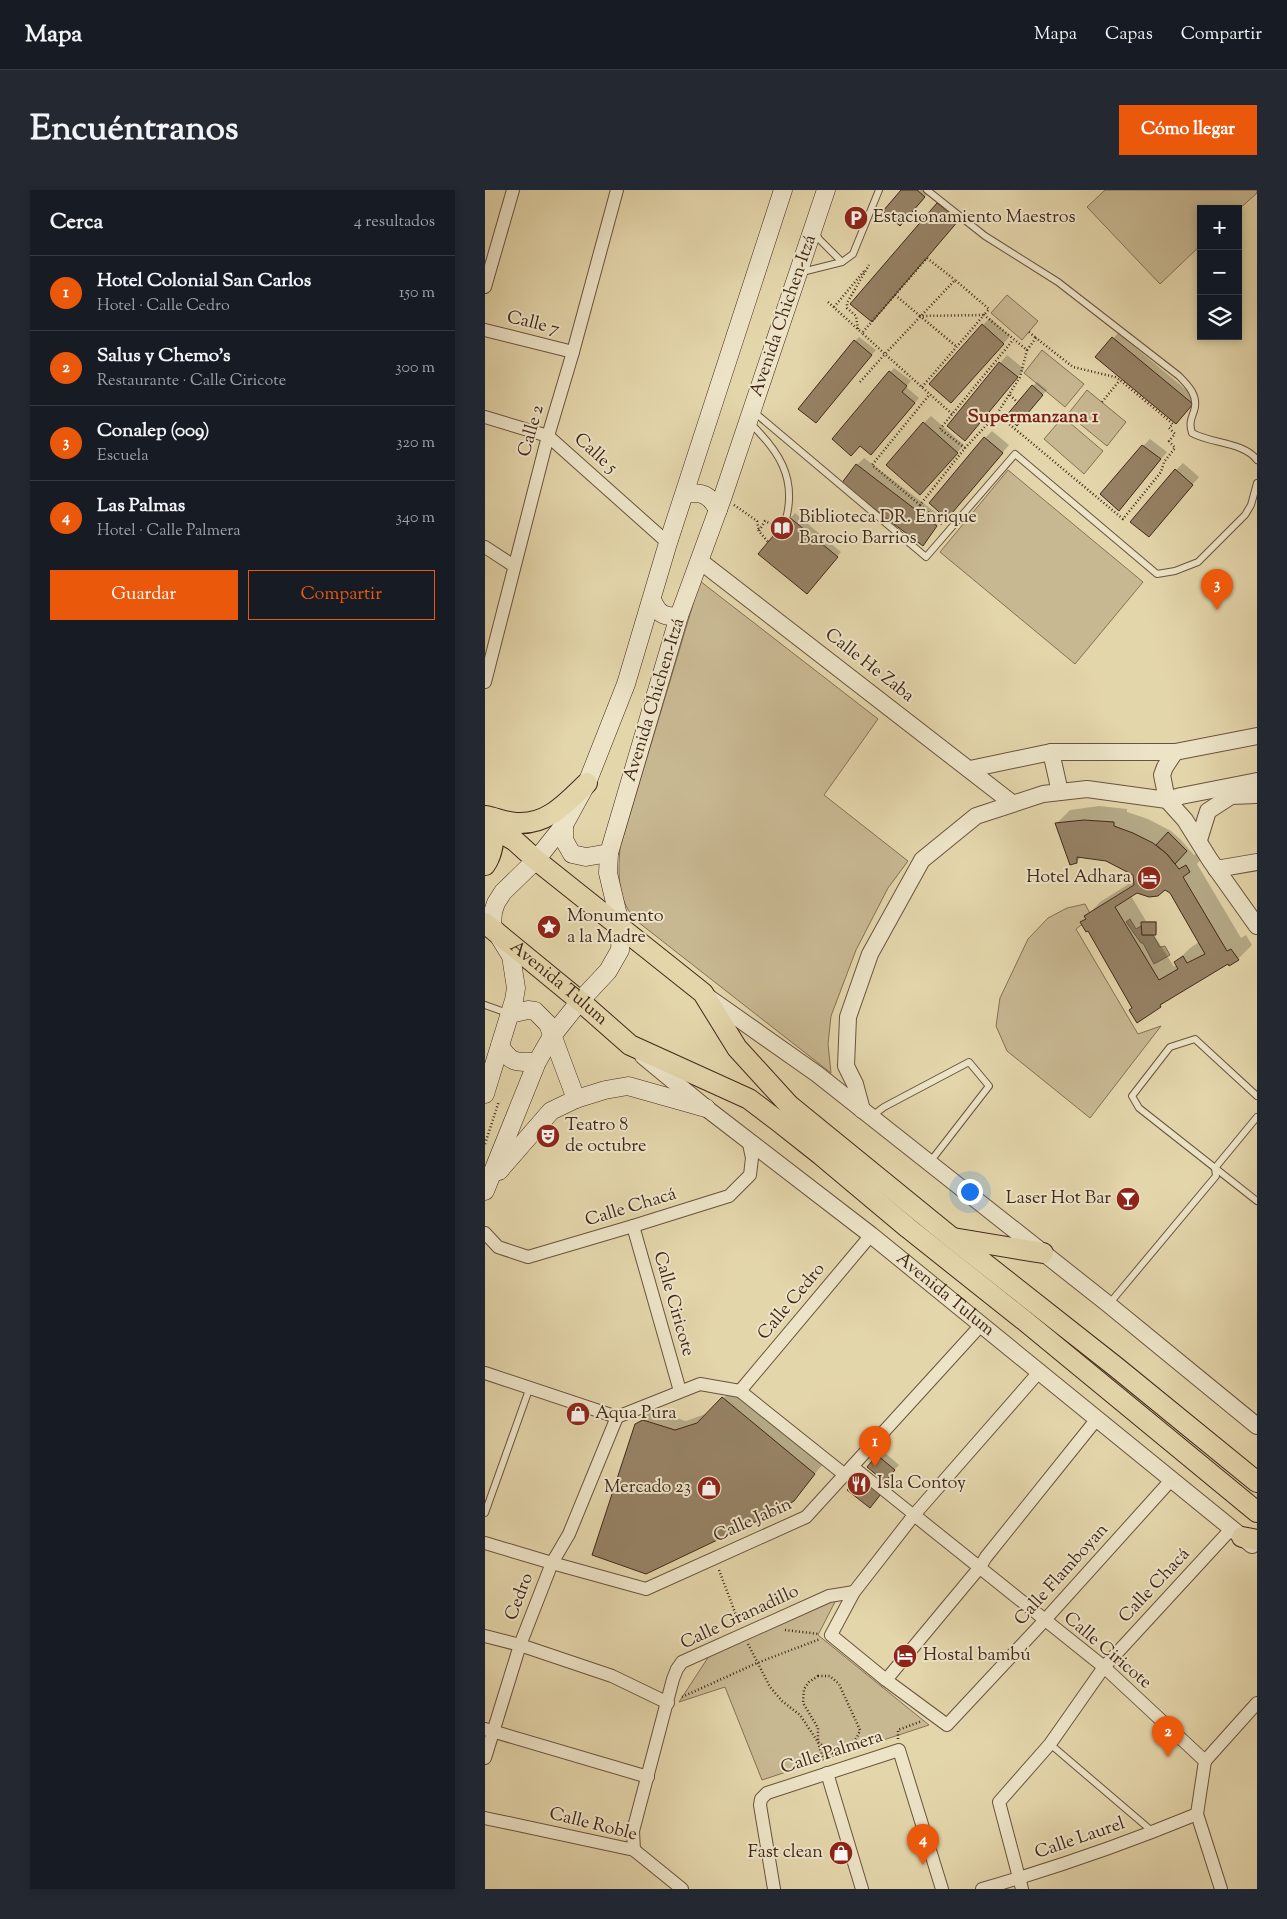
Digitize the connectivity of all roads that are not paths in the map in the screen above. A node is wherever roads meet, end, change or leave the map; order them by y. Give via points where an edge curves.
1 (513, 190) edge
2 (617, 190) edge
3 (783, 190) edge
4 (826, 190) edge
5 (879, 190) edge
6 (927, 190) edge
7 (813, 228) junction
8 (842, 262) junction
9 (798, 274) junction
10 (485, 287) edge
11 (485, 330) edge
12 (573, 352) junction
13 (750, 416) junction
14 (485, 417) edge
15 (548, 436) junction
16 (1257, 460) edge
17 (1257, 483) edge
18 (685, 494) junction
19 (720, 503) junction
20 (786, 520) dead end
21 (668, 543) junction
22 (485, 548) edge
23 (700, 561) junction
24 (514, 566) junction
25 (652, 599) junction
26 (679, 616) junction
27 (485, 682) edge
28 (1257, 736) edge
29 (1051, 752) junction
30 (1175, 752) junction
31 (971, 769) junction
32 (1257, 781) edge
33 (587, 783) junction
34 (1060, 792) junction
35 (1257, 795) edge
36 (1167, 800) junction
37 (1012, 802) junction
38 (488, 822) edge
39 (564, 825) junction
40 (1199, 840) junction
41 (609, 853) junction
42 (536, 860) junction
43 (1257, 862) edge
44 (485, 865) edge
45 (1216, 869) junction
46 (1257, 926) edge
47 (621, 928) junction
48 (491, 929) edge
49 (703, 993) junction
50 (580, 1001) junction
51 (485, 1005) edge
52 (510, 1014) junction
53 (553, 1036) junction
54 (630, 1045) junction
55 (500, 1046) junction
56 (537, 1062) junction
57 (488, 1074) edge
58 (1257, 1096) edge
59 (492, 1097) edge
60 (576, 1099) junction
61 (706, 1108) junction
62 (866, 1114) junction
63 (1257, 1116) edge
64 (748, 1139) junction
65 (929, 1163) junction
66 (1215, 1168) junction
67 (487, 1187) edge
68 (1257, 1201) edge
69 (633, 1226) junction
70 (485, 1234) edge
71 (871, 1235) junction
72 (951, 1237) junction
73 (1043, 1253) junction
74 (1108, 1304) junction
75 (981, 1325) junction
76 (1039, 1372) junction
77 (485, 1373) edge
78 (530, 1387) junction
79 (741, 1391) junction
80 (680, 1392) junction
81 (617, 1417) junction
82 (1092, 1425) dead end
83 (1257, 1426) edge
84 (849, 1470) junction
85 (1172, 1479) junction
86 (1257, 1482) edge
87 (485, 1512) edge
88 (1257, 1512) edge
89 (913, 1515) junction
90 (1247, 1539) edge
91 (485, 1543) edge
92 (551, 1563) junction
93 (980, 1567) junction
94 (854, 1592) junction
95 (1045, 1621) junction
96 (485, 1636) edge
97 (520, 1646) junction
98 (1103, 1667) junction
99 (886, 1680) junction
100 (668, 1703) junction
101 (1257, 1703) edge
102 (489, 1730) edge
103 (1050, 1744) junction
104 (485, 1758) edge
105 (1205, 1760) junction
106 (827, 1773) junction
107 (648, 1777) junction
108 (1197, 1814) junction
109 (485, 1818) edge
110 (1153, 1832) junction
111 (634, 1850) junction
112 (1020, 1884) edge
113 (682, 1889) edge
114 (774, 1889) edge
115 (862, 1889) edge
116 (942, 1889) edge
117 (982, 1889) edge
118 (1221, 1889) edge

1 - 10 street
2 - 12 street, Calle 2
3 - 18 main road, Avenida Chichen-Itzá
4 - 7 main road, Avenida Chichen-Itzá
5 - 8 lane via 853,254
6 - 16 lane via 985,236 1058,282 1179,376 1189,386 1195,401 1189,426 1192,434 1249,451
7 - 8 lane via 819,239
7 - 9 main road, Avenida Chichen-Itzá
8 - 9 lane
9 - 13 main road, Avenida Chichen-Itzá
11 - 12 street, Calle 7
12 - 15 street, Calle 2
13 - 17 lane via 926,557 1015,454 1157,574 1198,562 1237,524 1251,505
13 - 19 main road, Avenida Chichen-Itzá
13 - 20 lane via 785,469 790,498
14 - 15 street, Calle 5
15 - 21 street, Calle 5
15 - 24 street, Calle 2
18 - 19 main road via 706,494
18 - 21 main road, Avenida Chichen-Itzá
19 - 23 main road, Avenida Chichen-Itzá
21 - 25 main road, Avenida Chichen-Itzá
22 - 24 street
23 - 26 main road, Avenida Chichen-Itzá
23 - 31 street, Calle He Zaba
24 - 27 street, Calle 2
25 - 26 main road via 661,614
25 - 33 main road, Avenida Chichen-Itzá via 626,684
26 - 41 main road, Avenida Chichen-Itzá
28 - 30 street
29 - 30 street
29 - 31 street
29 - 34 street
30 - 36 street via 1162,775
31 - 37 street, Calle He Zaba
32 - 36 street
33 - 38 main road via 556,813 533,821
33 - 39 main road, Avenida Chichen-Itzá
34 - 36 street via 1087,790
34 - 37 street
35 - 40 street via 1231,796 1208,811
36 - 40 street
37 - 62 street via 976,816 922,860 870,954 848,1017 846,1066
38 - 42 main road
38 - 44 main road via 493,845
39 - 41 main road via 564,840 573,854 587,857
39 - 42 main road, Avenida Chichen-Itzá
40 - 45 street
41 - 47 main road, Avenida Chichen-Itzá via 608,873
42 - 47 main road
42 - 48 main road, Avenida Chichen-Itzá via 496,903
43 - 45 street
45 - 46 street
47 - 49 main road
47 - 50 main road, Avenida Chichen-Itzá via 620,950 609,971
48 - 50 main road, Avenida Tulum
48 - 52 main road, Avenida Chichen-Itzá via 511,956 516,988
49 - 62 street via 817,1074
49 - 72 main road via 737,1048 789,1106
50 - 53 main road, Avenida Chichen-Itzá
50 - 54 main road, Avenida Tulum
51 - 52 lane
52 - 53 main road via 535,1010 548,1024
52 - 55 main road, Avenida Chichen-Itzá
53 - 56 main road, Avenida Chichen-Itzá
53 - 60 main road
54 - 61 street, Avenida Tulum
54 - 88 main road, Avenida Tulum via 749,1099
55 - 56 main road via 513,1061
55 - 57 main road, Avenida Chichen-Itzá
56 - 67 main road, Avenida Chichen-Itzá
57 - 59 main road, Avenida Chichen-Itzá
58 - 66 lane via 1195,1039 1170,1047 1132,1096 1139,1108
60 - 61 main road via 628,1086
60 - 67 main road via 551,1111
61 - 64 street, Avenida Tulum
62 - 65 street
62 - 65 lane via 969,1062 989,1086
63 - 66 lane
64 - 69 street, Calle Chacá via 752,1158 750,1175 729,1196
64 - 71 street, Avenida Tulum
65 - 73 street
66 - 68 lane
66 - 74 lane via 1216,1176
69 - 70 street, Calle Chacá via 528,1257 498,1247
69 - 80 street, Calle Ciricote
71 - 75 street, Avenida Tulum
71 - 79 street, Calle Cedro
72 - 73 main road
72 - 86 main road
73 - 74 street
74 - 83 street
75 - 76 street, Avenida Tulum
75 - 84 street
76 - 85 street, Avenida Tulum
76 - 89 street
77 - 78 street
78 - 81 street
78 - 87 lane
79 - 80 street via 700,1384
79 - 84 street
80 - 81 street
81 - 92 street via 569,1534
82 - 93 street
84 - 89 street
84 - 92 street, Calle Jabin via 806,1517 646,1589
85 - 90 street, Avenida Tulum
85 - 95 street, Calle Flamboyan
89 - 93 street, Calle Ciricote
89 - 94 street
90 - 98 street, Calle Chacá
91 - 92 street, Calle Jabin
92 - 97 street, Cedro
93 - 95 street, Calle Ciricote
93 - 99 street
94 - 99 street, Calle Flamboyan via 831,1635
94 - 100 street, Calle Granadillo via 829,1596 682,1662 673,1679
95 - 98 street, Calle Ciricote
95 - 99 street, Calle Flamboyan via 947,1725
96 - 97 street
97 - 100 street via 611,1676
97 - 102 street, Cedro
98 - 103 street, Calle Laurel
98 - 105 street, Calle Ciricote
100 - 107 street, Calle Granadillo
101 - 105 street
102 - 104 street, Cedro
102 - 107 street
103 - 110 lane, Calle Laurel
103 - 112 street, Calle Laurel via 999,1802
105 - 108 street
106 - 114 street, Calle Palmera via 767,1793 761,1799
106 - 115 street
106 - 116 street, Calle Palmera via 899,1750
107 - 111 street, Calle Granadillo via 633,1831
108 - 110 street, Calle Laurel
108 - 118 street
109 - 111 street, Calle Roble
110 - 112 street, Calle Laurel
111 - 113 street, Calle Roble
112 - 117 street, Calle Laurel

